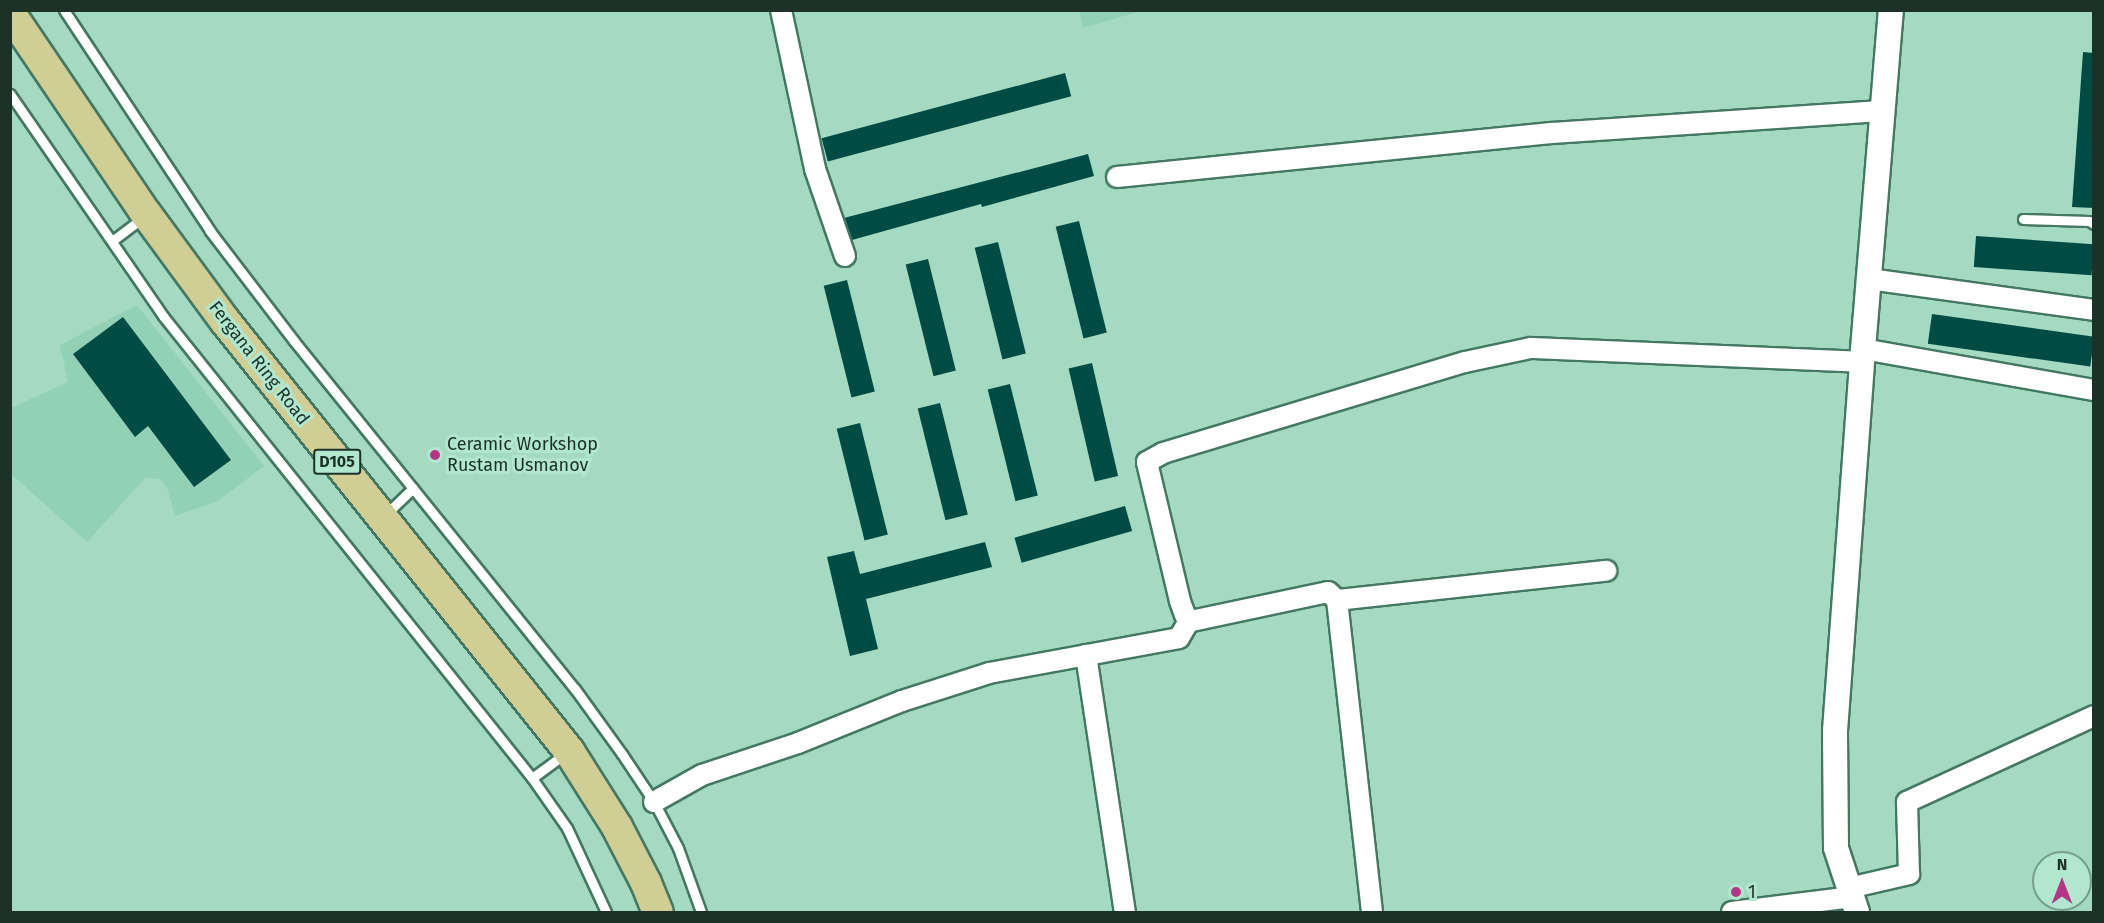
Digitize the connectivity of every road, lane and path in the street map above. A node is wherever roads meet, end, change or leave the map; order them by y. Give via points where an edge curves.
1 (64, 10) edge
2 (782, 10) edge
3 (1891, 10) edge
4 (10, 13) edge
5 (10, 94) edge
6 (1882, 111) junction
7 (1117, 177) dead end
8 (147, 215) junction
9 (2022, 219) dead end
10 (2094, 224) edge
11 (112, 241) junction
12 (845, 256) dead end
13 (1869, 279) junction
14 (2094, 310) edge
15 (1862, 356) junction
16 (2094, 390) edge
17 (412, 488) junction
18 (382, 518) junction
19 (1606, 571) dead end
20 (1337, 600) junction
21 (1190, 619) junction
22 (1086, 655) junction
23 (2094, 716) edge
24 (569, 752) junction
25 (532, 778) junction
26 (654, 802) junction
27 (1852, 899) edge
28 (606, 912) edge
29 (658, 912) edge
30 (701, 912) edge
31 (1125, 912) edge
32 (1372, 912) edge
33 (1732, 912) edge

1 - 17 lane via 210,231
2 - 12 street via 815,169
3 - 6 street
4 - 8 main road, Fergana Ring Road / D105
5 - 11 lane
6 - 7 street via 1551,133
6 - 13 street
8 - 11 lane
8 - 18 main road, Fergana Ring Road / D105 via 225,321
9 - 10 lane
11 - 25 lane via 163,316
13 - 14 street
13 - 15 street
15 - 16 street
15 - 21 street via 1531,348 1465,362 1163,453 1147,462 1180,601
15 - 27 street via 1835,731 1836,848
17 - 18 lane
17 - 26 lane via 575,689
18 - 24 main road, Fergana Ring Road / D105
19 - 20 street
20 - 21 street via 1328,592
20 - 32 street
21 - 22 street via 1179,638
22 - 26 street via 989,673 902,701 798,743 702,775
22 - 31 street
23 - 27 street via 1907,802 1909,873
24 - 25 lane
24 - 29 main road, Fergana Ring Road / D105 via 617,827
25 - 28 lane via 567,828
26 - 30 lane via 678,848
27 - 33 street

